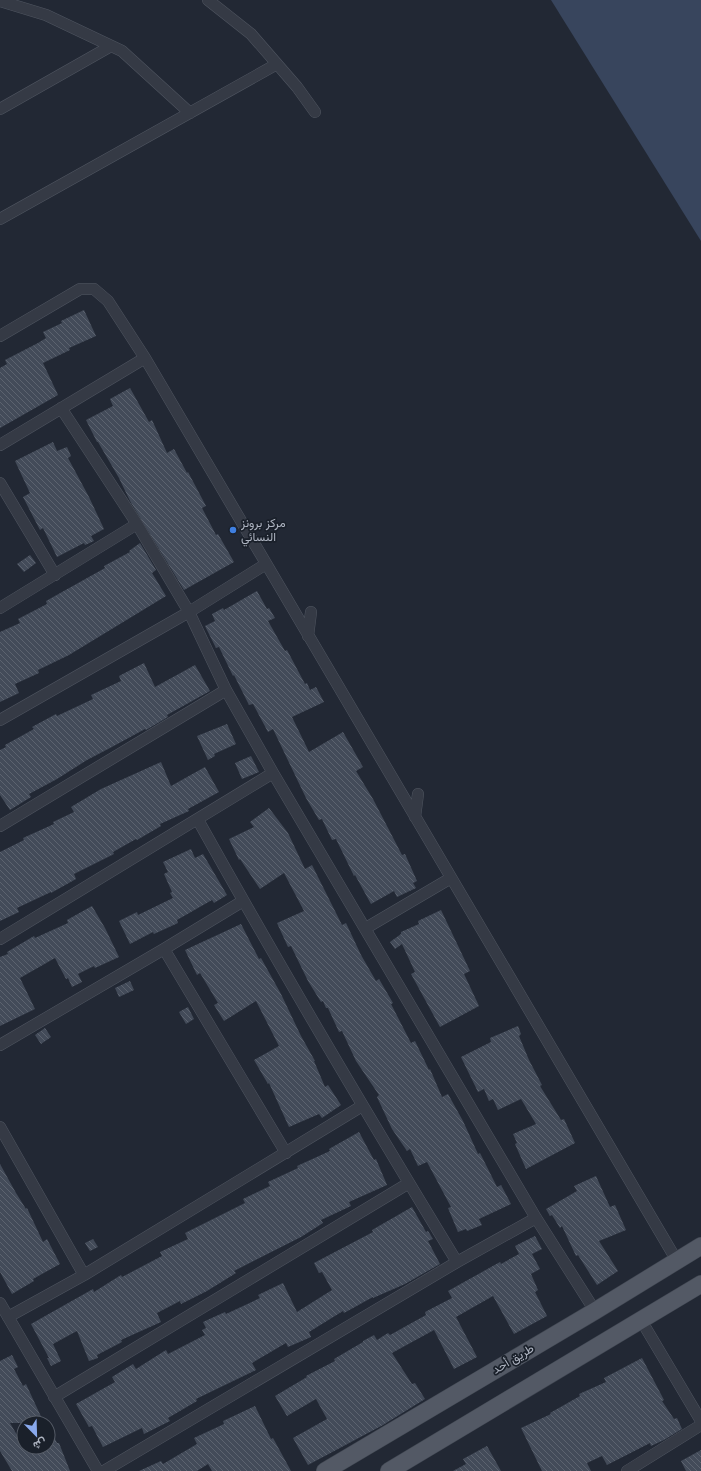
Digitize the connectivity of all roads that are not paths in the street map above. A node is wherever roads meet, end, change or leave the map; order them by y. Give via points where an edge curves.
1 (208, 0) edge
2 (0, 1) edge
3 (111, 46) junction
4 (277, 64) junction
5 (0, 110) edge
6 (315, 112) dead end
7 (190, 113) junction
8 (0, 219) edge
9 (0, 336) edge
10 (145, 358) junction
11 (61, 408) junction
12 (0, 445) edge
13 (0, 483) edge
14 (137, 524) junction
15 (266, 564) junction
16 (55, 575) junction
17 (0, 608) edge
18 (188, 612) junction
19 (311, 612) dead end
20 (308, 636) junction
21 (226, 690) junction
22 (0, 720) edge
23 (274, 773) junction
24 (418, 794) dead end
25 (415, 817) junction
26 (198, 820) junction
27 (0, 826) edge
28 (451, 878) junction
29 (243, 901) junction
30 (366, 928) junction
31 (0, 939) edge
32 (164, 949) junction
33 (0, 1045) edge
34 (362, 1106) junction
35 (0, 1127) edge
36 (286, 1153) junction
37 (409, 1183) junction
38 (536, 1218) junction
39 (701, 1246) edge
40 (677, 1261) junction
41 (457, 1262) junction
42 (84, 1275) junction
43 (701, 1284) edge
44 (0, 1303) edge
45 (595, 1311) junction
46 (8, 1317) junction
47 (641, 1320) junction
48 (54, 1397) junction
49 (701, 1421) edge
50 (701, 1425) edge
51 (98, 1471) edge
52 (104, 1471) edge
53 (325, 1471) edge
54 (389, 1471) edge
55 (629, 1471) edge

1 - 4 street via 250,34
2 - 3 street via 46,15
3 - 5 street
3 - 7 street via 122,51
4 - 6 street
4 - 7 street
7 - 8 street
9 - 10 street via 80,288 94,289 108,301
10 - 11 street
10 - 15 street
11 - 12 street
11 - 14 street
13 - 16 street
14 - 16 street
14 - 18 street
15 - 18 street
15 - 20 street
16 - 17 street
18 - 21 street
18 - 22 street
19 - 20 street
20 - 25 street
21 - 23 street
21 - 27 street
23 - 26 street
23 - 30 street
24 - 25 street
25 - 28 street
26 - 29 street
26 - 31 street
28 - 30 street
28 - 40 street
29 - 32 street
29 - 34 street
30 - 38 street
32 - 33 street
32 - 36 street
34 - 36 street
34 - 37 street
35 - 42 street
36 - 42 street
37 - 41 street
37 - 48 street
38 - 41 street
38 - 45 street
39 - 40 main road, طريق أحد
40 - 45 main road, طريق أحد
41 - 52 street
42 - 46 street
43 - 47 main road
44 - 46 street
45 - 53 main road, طريق أحد
46 - 48 street
47 - 49 street
47 - 54 main road
48 - 51 street
50 - 55 street

